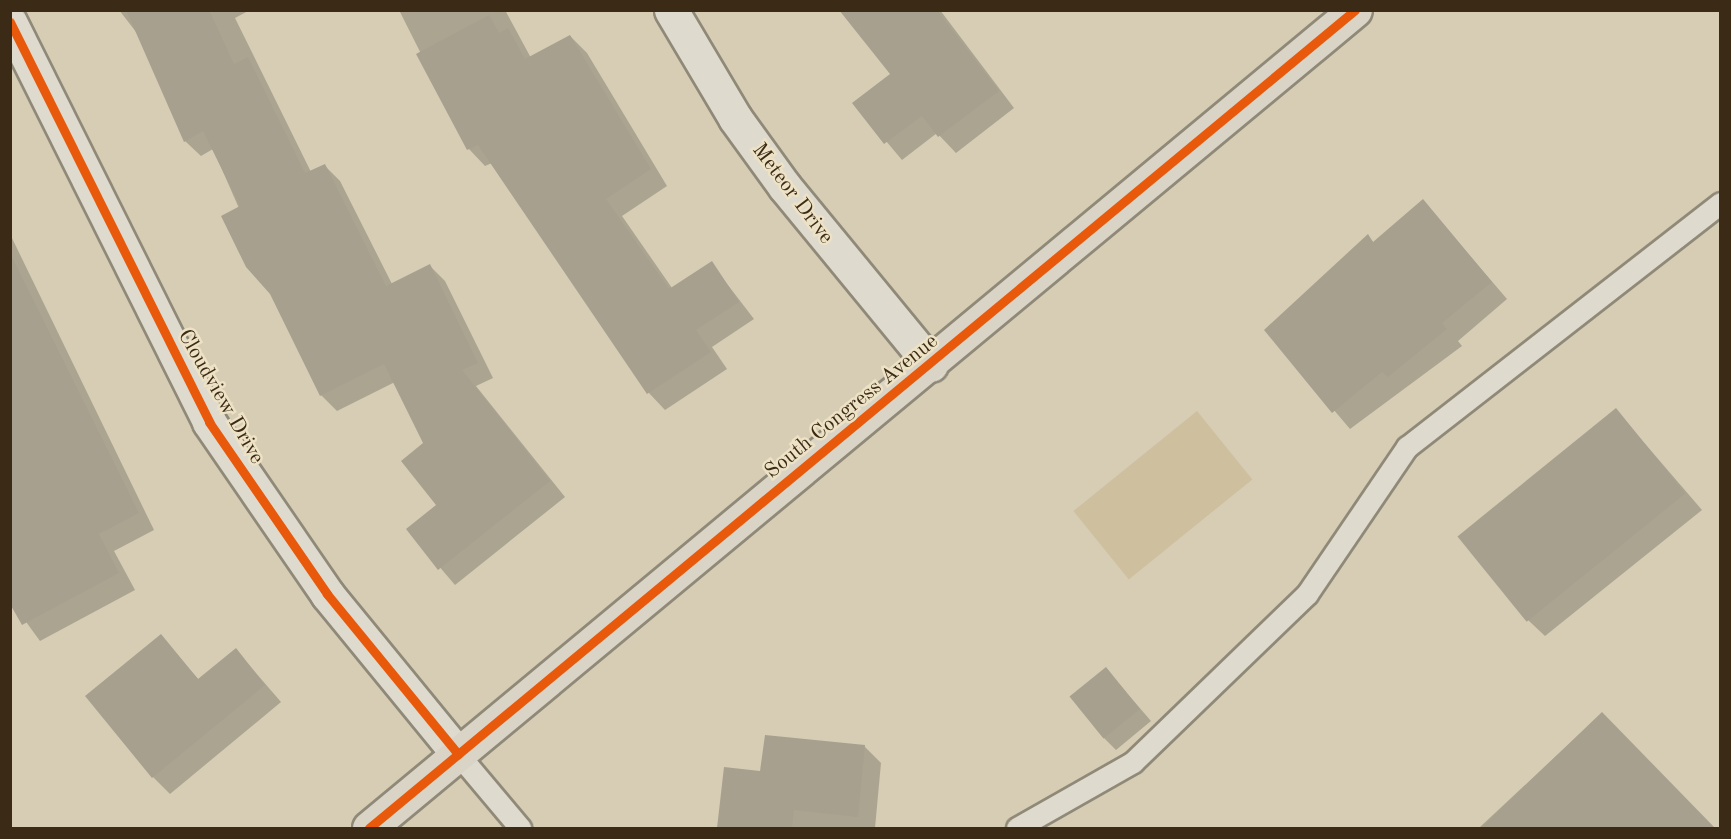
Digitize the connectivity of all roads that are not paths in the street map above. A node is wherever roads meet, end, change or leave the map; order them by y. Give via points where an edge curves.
1 (671, 10) edge
2 (1355, 10) edge
3 (10, 22) edge
4 (1720, 203) edge
5 (931, 365) junction
6 (458, 754) junction
7 (369, 828) edge
8 (520, 828) edge
9 (1017, 828) edge

1 - 5 street, Meteor Drive via 735,118 785,187
2 - 5 main road, South Congress Avenue
3 - 6 street, Cloudview Drive via 209,422 327,594
4 - 9 lane via 1407,447 1307,594 1132,762
5 - 6 main road, South Congress Avenue
6 - 7 main road, South Congress Avenue
6 - 8 lane

